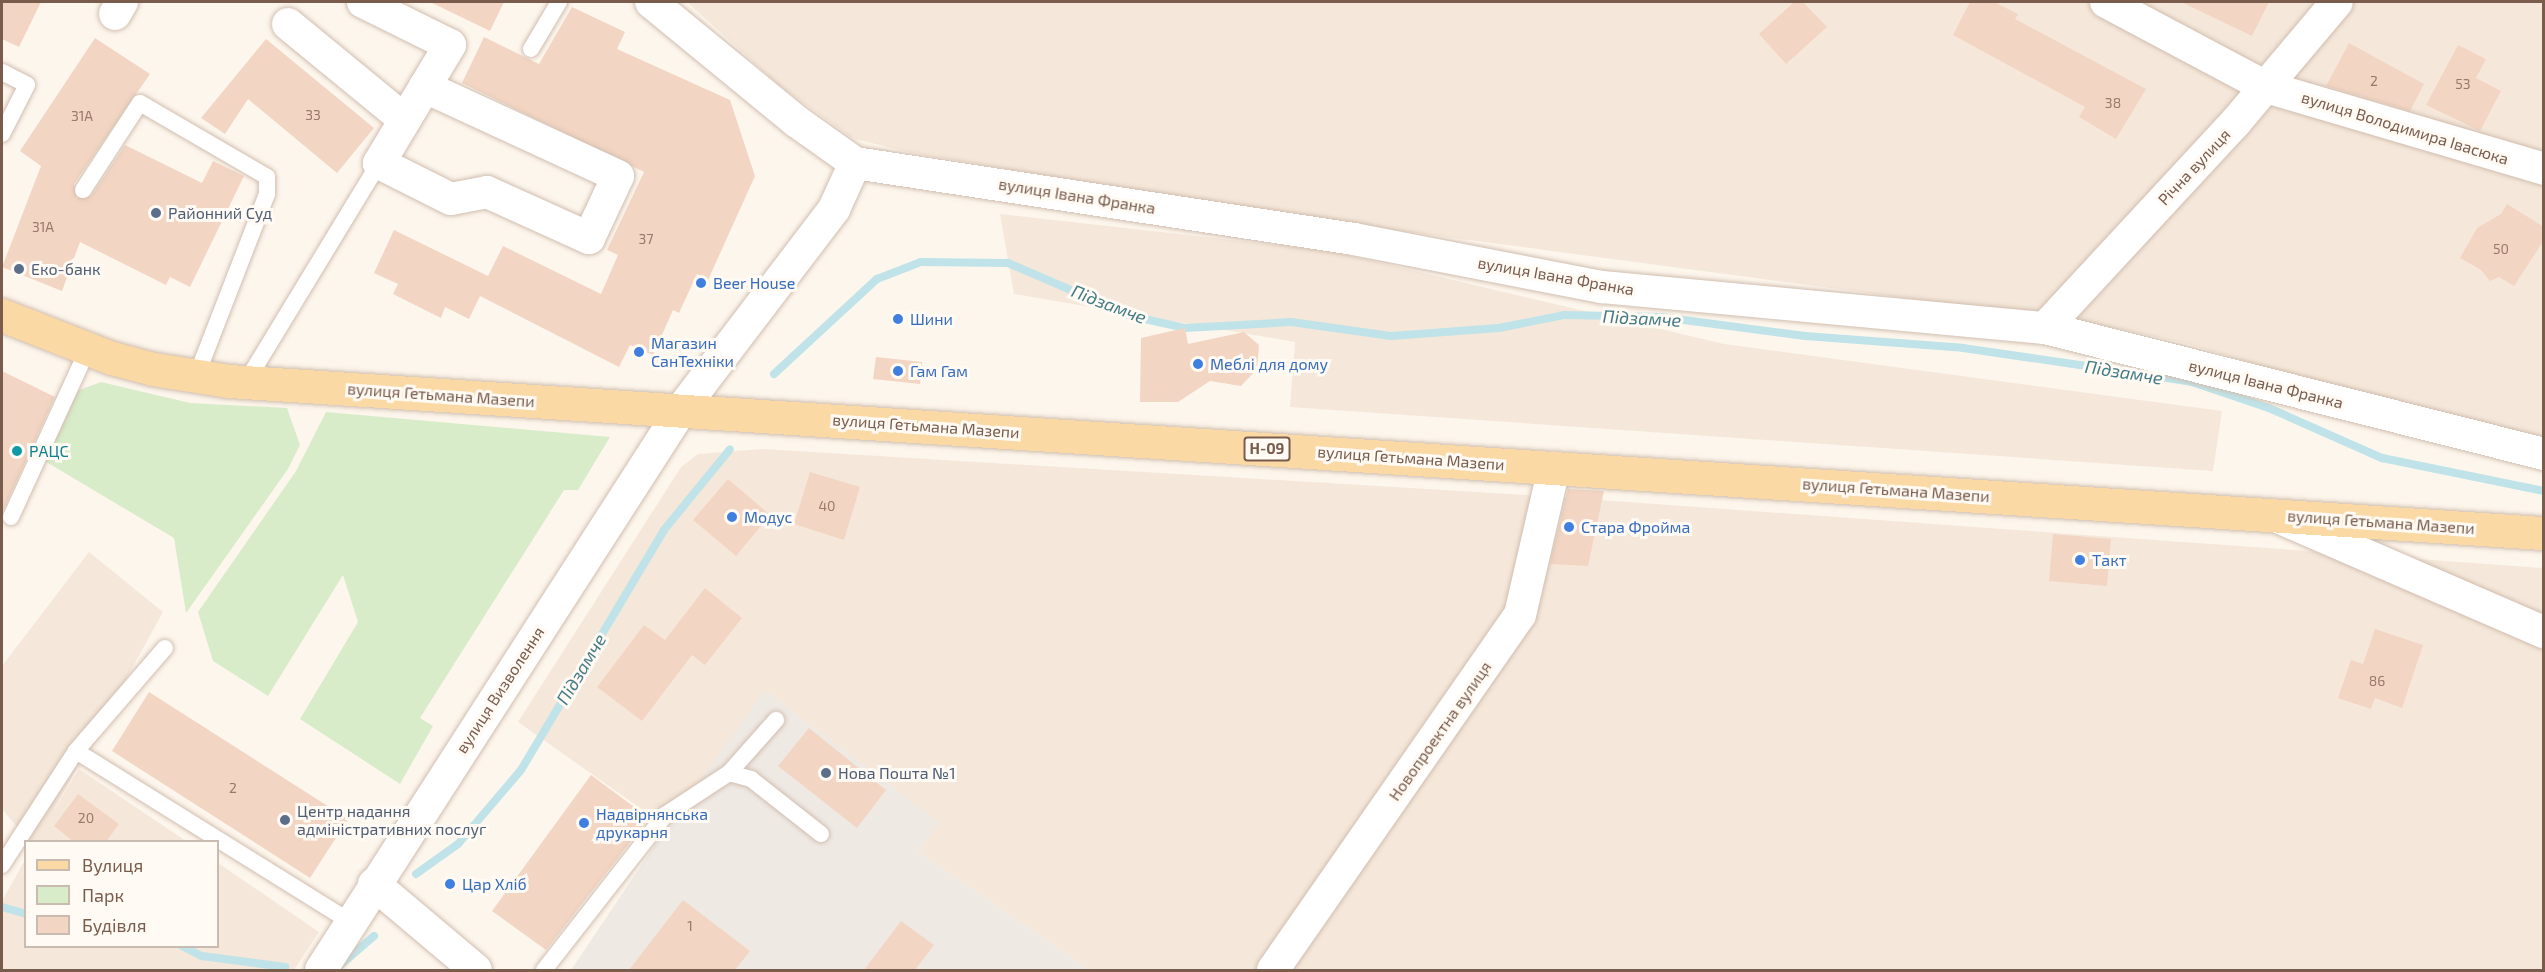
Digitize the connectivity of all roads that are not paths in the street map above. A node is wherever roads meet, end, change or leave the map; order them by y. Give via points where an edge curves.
1 (363, 2) edge
2 (559, 2) edge
3 (651, 2) edge
4 (2106, 2) edge
5 (2337, 2) edge
6 (288, 24) dead end
7 (531, 49) dead end
8 (2, 72) edge
9 (425, 87) junction
10 (2266, 87) junction
11 (405, 120) junction
12 (2, 134) edge
13 (379, 163) junction
14 (855, 163) junction
15 (2544, 169) edge
16 (83, 190) dead end
17 (2, 315) edge
18 (2045, 328) junction
19 (88, 350) junction
20 (196, 377) junction
21 (246, 382) junction
22 (681, 410) junction
23 (2544, 454) edge
24 (1554, 468) junction
25 (2271, 514) junction
26 (11, 517) dead end
27 (2544, 533) edge
28 (2544, 632) edge
29 (165, 648) dead end
30 (776, 720) dead end
31 (76, 751) junction
32 (729, 773) junction
33 (821, 834) dead end
34 (219, 840) edge
35 (219, 840) edge
36 (2, 865) edge
37 (374, 884) junction
38 (352, 923) junction
39 (321, 970) edge
40 (476, 970) edge
41 (544, 970) edge
42 (1273, 970) edge

1 - 9 street via 450,45
2 - 7 lane
3 - 14 street, вулиця Івана Франка via 796,121
4 - 10 street, вулиця Володимира Івасюка
5 - 10 street, Річна вулиця
6 - 11 street
8 - 12 lane via 27,85
9 - 11 street
9 - 13 street via 618,176 589,238 487,192 451,199
10 - 15 street, вулиця Володимира Івасюка
10 - 18 street, Річна вулиця
11 - 13 street
13 - 21 lane
14 - 18 street, вулиця Івана Франка via 1354,239 1602,287
14 - 22 street, вулиця Визволення via 834,209 720,364
16 - 20 lane via 140,103 267,177 267,194
17 - 19 main road, вулиця Гетьмана Мазепи / Н-09
18 - 23 street, вулиця Івана Франка
19 - 20 main road, вулиця Гетьмана Мазепи / Н-09
19 - 26 lane
20 - 21 main road, вулиця Гетьмана Мазепи / Н-09
21 - 22 main road, вулиця Гетьмана Мазепи / Н-09
22 - 24 main road, вулиця Гетьмана Мазепи / Н-09
22 - 37 street, вулиця Визволення
24 - 25 main road, вулиця Гетьмана Мазепи / Н-09
24 - 42 street, Новопроектна вулиця via 1520,615
25 - 27 main road, вулиця Гетьмана Мазепи / Н-09
25 - 28 street
29 - 31 lane
30 - 32 lane
31 - 35 lane
31 - 36 lane
32 - 33 lane via 751,779
32 - 41 lane via 665,815
34 - 38 lane
37 - 38 street, вулиця Визволення
37 - 40 street
38 - 39 street, вулиця Визволення

